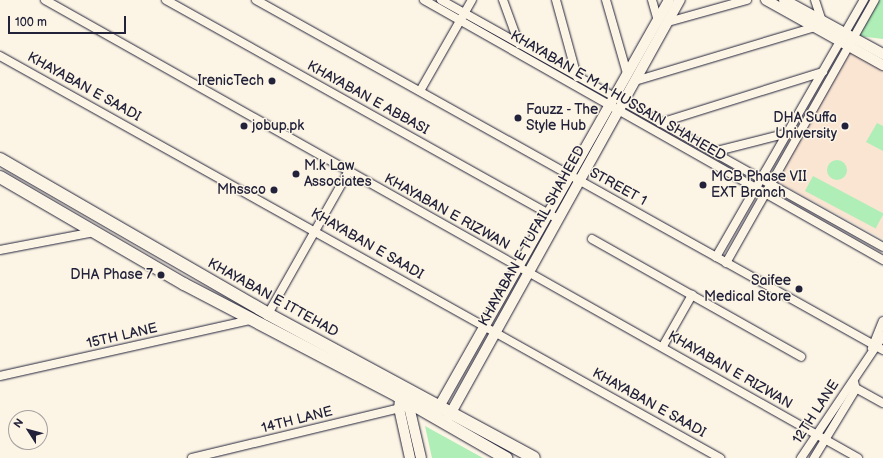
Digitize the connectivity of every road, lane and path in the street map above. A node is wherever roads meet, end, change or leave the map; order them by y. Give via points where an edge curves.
1 (45, 0) edge
2 (166, 0) edge
3 (256, 0) edge
4 (424, 0) edge
5 (441, 0) edge
6 (472, 0) edge
7 (504, 0) edge
8 (556, 0) edge
9 (606, 0) edge
10 (652, 0) edge
11 (669, 0) edge
12 (680, 0) edge
13 (747, 0) edge
14 (766, 0) edge
15 (784, 0) edge
16 (815, 0) edge
17 (864, 0) edge
18 (875, 0) edge
19 (462, 17) junction
20 (663, 22) junction
21 (818, 23) junction
22 (847, 39) junction
23 (519, 44) junction
24 (883, 54) edge
25 (0, 56) edge
26 (883, 65) edge
27 (823, 72) junction
28 (627, 73) junction
29 (577, 76) junction
30 (635, 81) junction
31 (420, 91) junction
32 (611, 102) junction
33 (620, 107) junction
34 (660, 123) junction
35 (788, 133) junction
36 (713, 152) junction
37 (0, 160) edge
38 (349, 171) junction
39 (569, 176) junction
40 (0, 177) edge
41 (761, 179) junction
42 (579, 181) junction
43 (769, 184) junction
44 (755, 190) junction
45 (764, 194) junction
46 (548, 212) junction
47 (558, 218) junction
48 (316, 230) junction
49 (94, 232) junction
50 (592, 239) dead end
51 (883, 247) edge
52 (0, 250) edge
53 (716, 257) junction
54 (883, 260) edge
55 (726, 262) junction
56 (518, 266) junction
57 (528, 272) junction
58 (692, 295) junction
59 (268, 314) junction
60 (251, 320) junction
61 (883, 321) edge
62 (484, 326) junction
63 (495, 332) junction
64 (883, 336) edge
65 (663, 346) junction
66 (875, 347) edge
67 (801, 356) dead end
68 (0, 376) edge
69 (853, 384) junction
70 (409, 388) junction
71 (403, 403) junction
72 (883, 403) edge
73 (440, 404) junction
74 (452, 411) junction
75 (433, 417) junction
76 (445, 424) junction
77 (816, 435) junction
78 (826, 440) junction
79 (192, 458) edge
80 (410, 458) edge
81 (421, 458) edge
82 (506, 458) edge
83 (534, 458) edge
84 (720, 458) edge
85 (801, 458) edge
86 (814, 458) edge
87 (858, 458) edge

1 - 38 street, KHAYABAN E RIZWAN
2 - 46 street, KHAYABAN E ABBASI
3 - 31 street, STREET 1
4 - 19 street, KHAYABAN E M A HUSSAIN SHAHEED
5 - 19 street, KHAYABAN E M A HUSSAIN SHAHEED
6 - 19 street
7 - 23 street
8 - 29 street
9 - 28 street
10 - 20 street
11 - 20 street, KHAYABAN E TUFAIL SHAHEED
12 - 20 street, KHAYABAN E TUFAIL SHAHEED
13 - 20 street
14 - 21 street
15 - 21 street
16 - 21 street
17 - 22 street
18 - 22 street
19 - 23 street, KHAYABAN E M A HUSSAIN SHAHEED
19 - 31 street
19 - 32 street, KHAYABAN E M A HUSSAIN SHAHEED
20 - 28 street, KHAYABAN E TUFAIL SHAHEED
20 - 30 street, KHAYABAN E TUFAIL SHAHEED
21 - 22 street
21 - 30 street
22 - 24 street
22 - 26 street
22 - 27 street
22 - 43 street
23 - 29 street, KHAYABAN E M A HUSSAIN SHAHEED
25 - 48 street, KHAYABAN E SAADI
27 - 34 street
27 - 35 street
28 - 32 street, KHAYABAN E TUFAIL SHAHEED
29 - 32 street, KHAYABAN E M A HUSSAIN SHAHEED
30 - 33 street, KHAYABAN E TUFAIL SHAHEED
31 - 39 street, STREET 1
32 - 33 street, KHAYABAN E M A HUSSAIN SHAHEED
32 - 39 street, KHAYABAN E TUFAIL SHAHEED
33 - 34 street, KHAYABAN E M A HUSSAIN SHAHEED
33 - 42 street, KHAYABAN E TUFAIL SHAHEED
33 - 44 street, KHAYABAN E M A HUSSAIN SHAHEED
34 - 36 street, KHAYABAN E M A HUSSAIN SHAHEED
35 - 36 street
35 - 41 street
36 - 41 street, KHAYABAN E M A HUSSAIN SHAHEED
37 - 59 main road, KHAYABAN E ITTEHAD
38 - 48 street
38 - 56 street, KHAYABAN E RIZWAN
39 - 42 street, STREET 1
39 - 46 street, KHAYABAN E TUFAIL SHAHEED
40 - 49 main road, KHAYABAN E ITTEHAD
41 - 43 street, KHAYABAN E M A HUSSAIN SHAHEED
41 - 44 street
42 - 47 street, KHAYABAN E TUFAIL SHAHEED
42 - 53 street, STREET 1
43 - 45 street
43 - 51 street, KHAYABAN E M A HUSSAIN SHAHEED
44 - 45 street, KHAYABAN E M A HUSSAIN SHAHEED
44 - 53 street
45 - 54 street, KHAYABAN E M A HUSSAIN SHAHEED
45 - 55 street
46 - 47 street, KHAYABAN E ABBASI
46 - 56 street, KHAYABAN E TUFAIL SHAHEED
47 - 57 street, KHAYABAN E TUFAIL SHAHEED
48 - 59 street
48 - 62 street, KHAYABAN E SAADI
49 - 52 street
49 - 60 main road, KHAYABAN E ITTEHAD
50 - 58 street
53 - 55 street, STREET 1
55 - 66 street, STREET 1
56 - 57 street, KHAYABAN E RIZWAN
56 - 62 street, KHAYABAN E TUFAIL SHAHEED
57 - 63 street, KHAYABAN E TUFAIL SHAHEED
57 - 65 street, KHAYABAN E RIZWAN
58 - 65 street
58 - 67 street
59 - 70 main road, KHAYABAN E ITTEHAD
60 - 68 street, 15TH LANE
60 - 71 main road, KHAYABAN E ITTEHAD
61 - 66 street, 12TH LANE
62 - 63 street, KHAYABAN E SAADI
62 - 73 street, KHAYABAN E TUFAIL SHAHEED
63 - 74 street, KHAYABAN E TUFAIL SHAHEED
63 - 84 street, KHAYABAN E SAADI
64 - 66 street, 12TH LANE
65 - 77 street, KHAYABAN E RIZWAN
66 - 69 street, 12TH LANE
69 - 72 street
69 - 77 street, 12TH LANE
69 - 78 street, 12TH LANE
70 - 71 street
70 - 73 main road, KHAYABAN E ITTEHAD
71 - 75 main road, KHAYABAN E ITTEHAD
71 - 79 street, 14TH LANE
71 - 80 street
71 - 81 street
73 - 74 main road, KHAYABAN E ITTEHAD
73 - 75 street, KHAYABAN E TUFAIL SHAHEED
74 - 76 street, KHAYABAN E TUFAIL SHAHEED
74 - 83 main road, KHAYABAN E ITTEHAD
75 - 76 main road, KHAYABAN E ITTEHAD
76 - 82 main road, KHAYABAN E ITTEHAD
77 - 78 street, KHAYABAN E RIZWAN
77 - 85 street, 12TH LANE
78 - 86 street, 12TH LANE
78 - 87 street, KHAYABAN E RIZWAN

